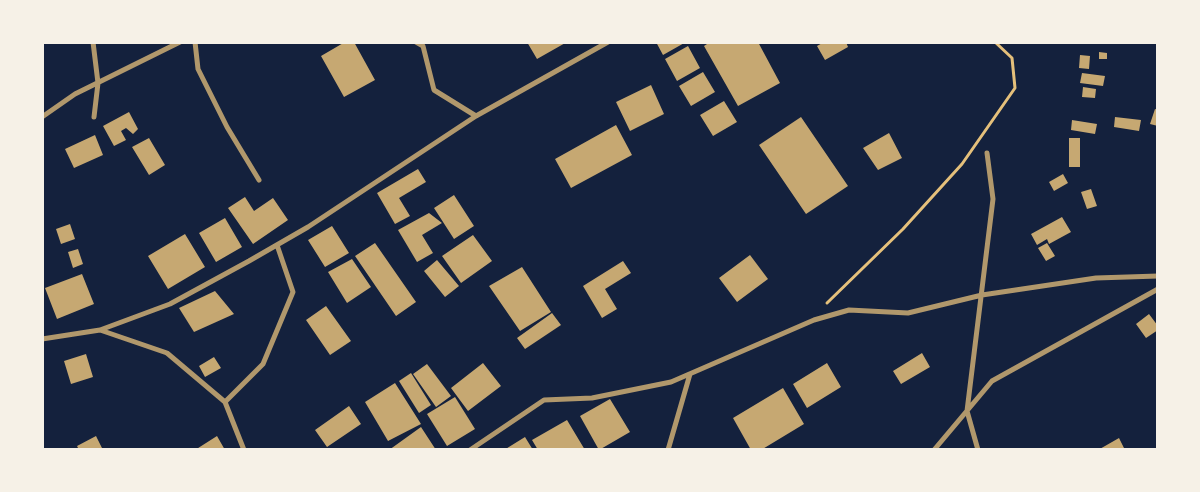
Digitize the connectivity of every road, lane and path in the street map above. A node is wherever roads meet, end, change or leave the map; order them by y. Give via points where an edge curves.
1 (93, 42) edge
2 (180, 42) edge
3 (195, 42) edge
4 (416, 42) edge
5 (608, 42) edge
6 (995, 42) edge
7 (98, 83) junction
8 (476, 116) junction
9 (42, 117) edge
10 (94, 117) dead end
11 (987, 153) dead end
12 (259, 180) dead end
13 (277, 245) junction
14 (1158, 276) edge
15 (1158, 289) edge
16 (982, 295) junction
17 (814, 320) junction
18 (100, 330) junction
19 (42, 339) edge
20 (690, 374) junction
21 (225, 402) junction
22 (967, 411) junction
23 (244, 450) edge
24 (470, 450) edge
25 (668, 450) edge
26 (934, 450) edge
27 (978, 450) edge

1 - 7 street
2 - 7 street
3 - 12 street via 198,69
4 - 8 street via 424,46 434,90
5 - 8 street
6 - 17 path via 1012,58 1015,88 962,164 903,230 828,302
7 - 9 street
7 - 10 street
8 - 13 street
11 - 16 street via 993,199
13 - 18 street via 170,304
13 - 21 street via 293,292 263,364
14 - 16 street via 1096,278
15 - 22 street via 992,381
16 - 17 street via 908,313 849,310
16 - 22 street
17 - 20 street
18 - 19 street
18 - 21 street via 167,353
20 - 24 street via 671,382 592,398 544,400
20 - 25 street
21 - 23 street
22 - 26 street
22 - 27 street

